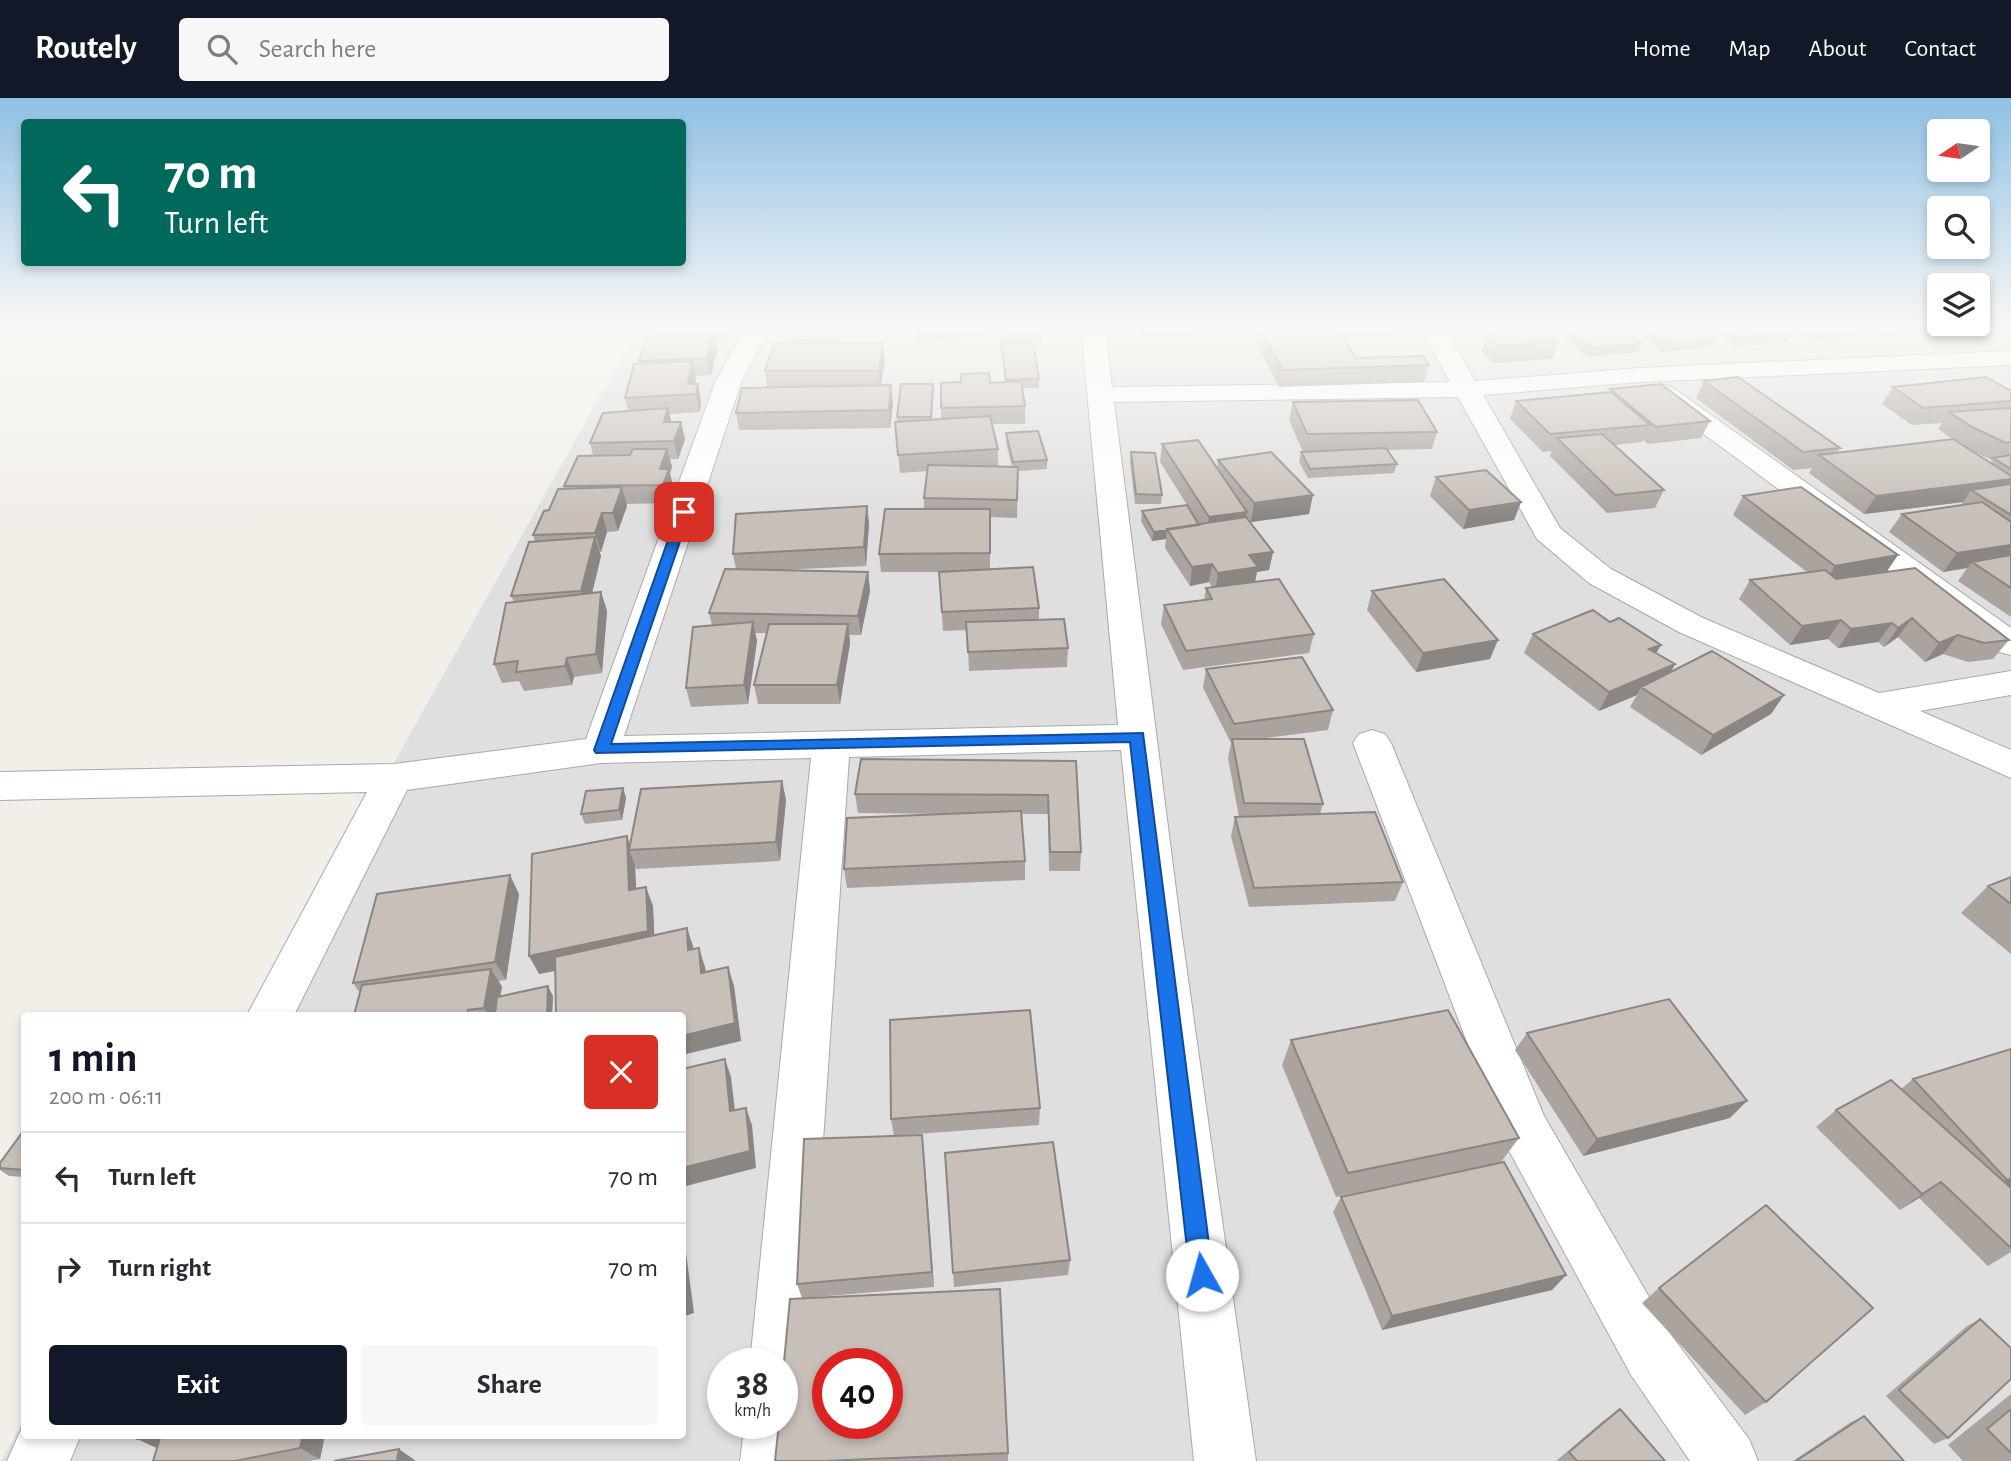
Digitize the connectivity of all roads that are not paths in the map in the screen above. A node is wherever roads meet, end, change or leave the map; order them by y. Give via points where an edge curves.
1 (1469, 390) edge
2 (725, 391) edge
3 (1100, 391) edge
4 (1424, 391) edge
5 (1662, 391) edge
6 (1101, 395) junction
7 (2011, 644) edge
8 (2011, 684) edge
9 (1876, 706) junction
10 (1138, 737) junction
11 (1372, 743) dead end
12 (831, 745) junction
13 (601, 750) junction
14 (2011, 765) edge
15 (394, 778) junction
16 (0, 786) edge
17 (272, 1012) edge
18 (780, 1348) edge
19 (49, 1439) edge
20 (773, 1439) edge
21 (38, 1461) edge
22 (771, 1461) edge
23 (1225, 1461) edge
24 (1727, 1461) edge

1 - 9 street via 1548,533 1600,576 1691,625
2 - 13 street
3 - 6 street
4 - 6 street
5 - 7 street
6 - 10 street
8 - 9 street
9 - 14 street
10 - 12 street
10 - 23 street
11 - 24 street via 1525,1130 1651,1356
12 - 13 street
12 - 18 street
13 - 15 street
15 - 16 street
15 - 17 street
19 - 21 street
20 - 22 street

